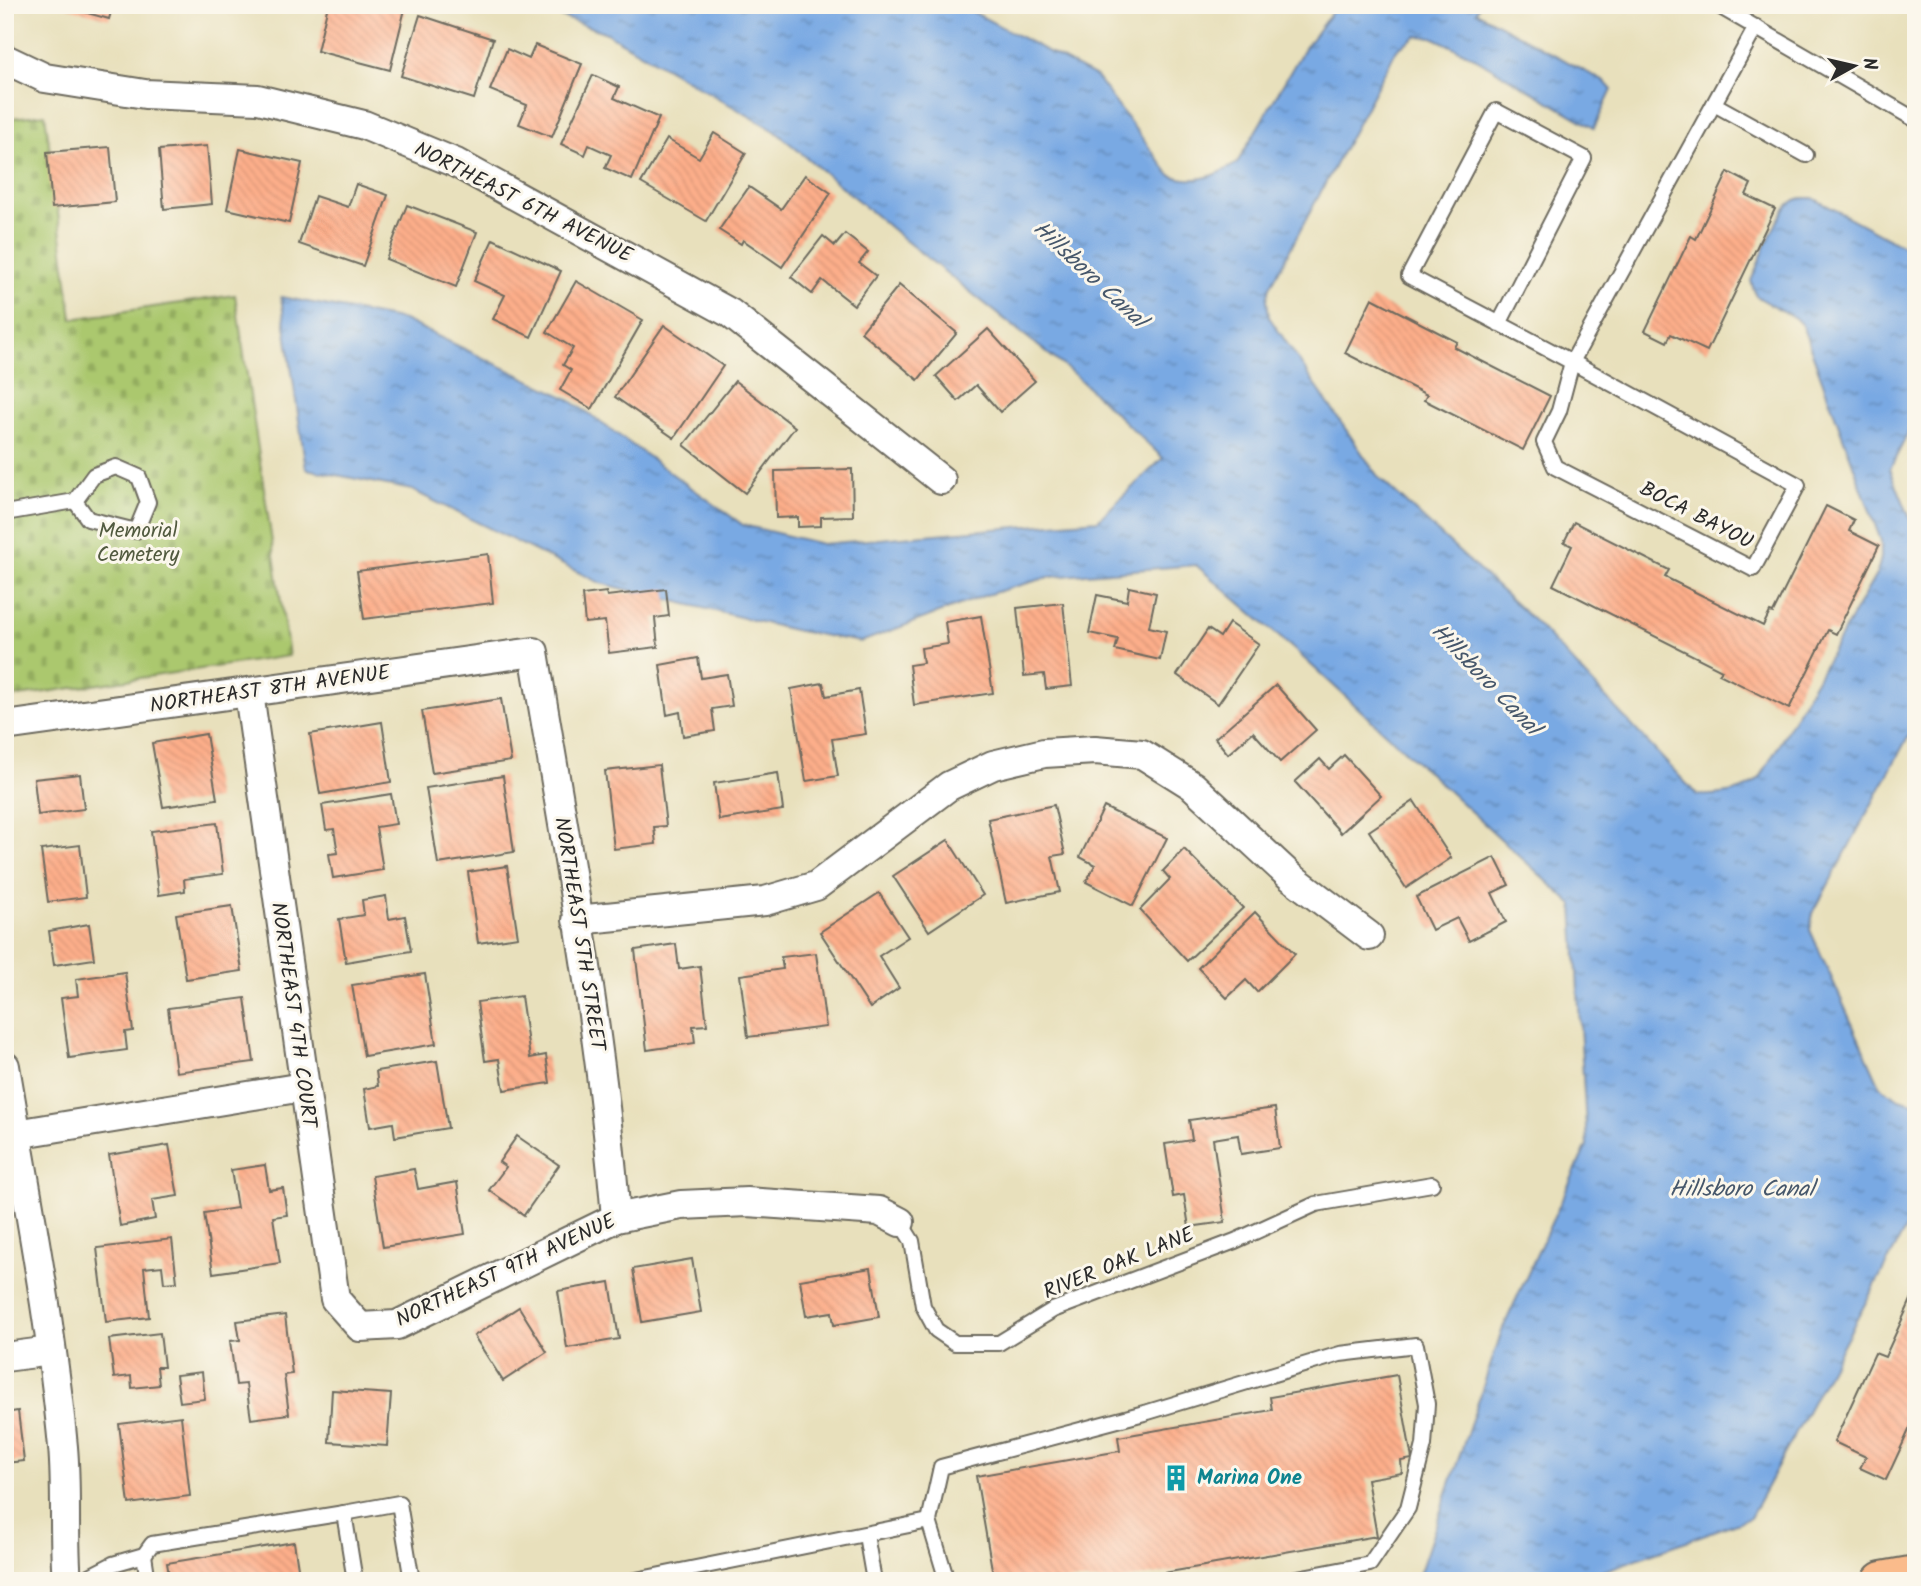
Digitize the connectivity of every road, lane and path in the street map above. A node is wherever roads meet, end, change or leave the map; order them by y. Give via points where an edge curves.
1 (1717, 5) edge
2 (1756, 27) junction
3 (5, 59) edge
4 (1714, 104) junction
5 (1916, 120) edge
6 (1806, 155) dead end
7 (1499, 324) junction
8 (1572, 362) junction
9 (941, 480) dead end
10 (75, 501) junction
11 (5, 513) edge
12 (534, 652) joint
13 (248, 693) junction
14 (5, 726) edge
15 (577, 920) junction
16 (1369, 936) dead end
17 (5, 1066) edge
18 (303, 1087) junction
19 (16, 1134) junction
20 (1432, 1184) dead end
21 (616, 1218) junction
22 (900, 1222) joint
23 (360, 1326) joint
24 (51, 1351) junction
25 (5, 1357) edge
26 (344, 1513) junction
27 (929, 1521) junction
28 (866, 1535) junction
29 (144, 1555) junction
30 (1916, 1575) edge
31 (67, 1581) edge
32 (80, 1581) edge
33 (148, 1581) edge
34 (355, 1581) edge
35 (412, 1581) edge
36 (631, 1581) edge
37 (874, 1581) edge
38 (947, 1581) edge
39 (1282, 1581) edge
40 (1882, 1581) edge

1 - 2 lane
2 - 4 lane, BOCA BAYOU
2 - 5 lane
3 - 9 street, NORTHEAST 6TH AVENUE via 45,78 145,94 258,99 364,125 456,163 730,313
4 - 6 lane
4 - 8 lane, BOCA BAYOU
7 - 7 lane, BOCA BAYOU via 1409,276 1496,111 1584,158
7 - 8 lane, BOCA BAYOU
8 - 8 lane, BOCA BAYOU via 1559,411 1544,442 1555,467 1753,569 1798,485
10 - 10 lane via 94,475 116,467 139,477 148,502 136,531 88,519
10 - 11 lane
12 - 13 street, NORTHEAST 8TH AVENUE
12 - 15 street, NORTHEAST 5TH STREET
13 - 14 street, NORTHEAST 8TH AVENUE
13 - 18 street, NORTHEAST 4TH COURT
15 - 16 street via 765,901 816,886 949,786 993,765 1044,753 1095,750 1142,754 1193,786 1291,877
15 - 21 street, NORTHEAST 5TH STREET via 610,1145
17 - 19 street
18 - 19 street
18 - 23 street, NORTHEAST 4TH COURT via 335,1299
19 - 24 street
20 - 22 lane, RIVER OAK LANE via 1317,1204 1236,1241 1053,1310 999,1343 955,1343 936,1330 923,1306 912,1241
21 - 22 street, NORTHEAST 9TH AVENUE via 681,1205 747,1202 878,1211
21 - 23 street, NORTHEAST 9TH AVENUE via 397,1325
24 - 25 street
24 - 31 street via 63,1450
26 - 29 lane via 152,1544
26 - 34 lane
26 - 35 lane via 399,1503
27 - 28 lane
27 - 38 lane
27 - 39 lane via 941,1467 1340,1354 1416,1345 1427,1404 1424,1445 1408,1508 1370,1564
28 - 36 lane
28 - 37 lane
29 - 32 lane via 113,1563
29 - 33 lane
30 - 40 main road

